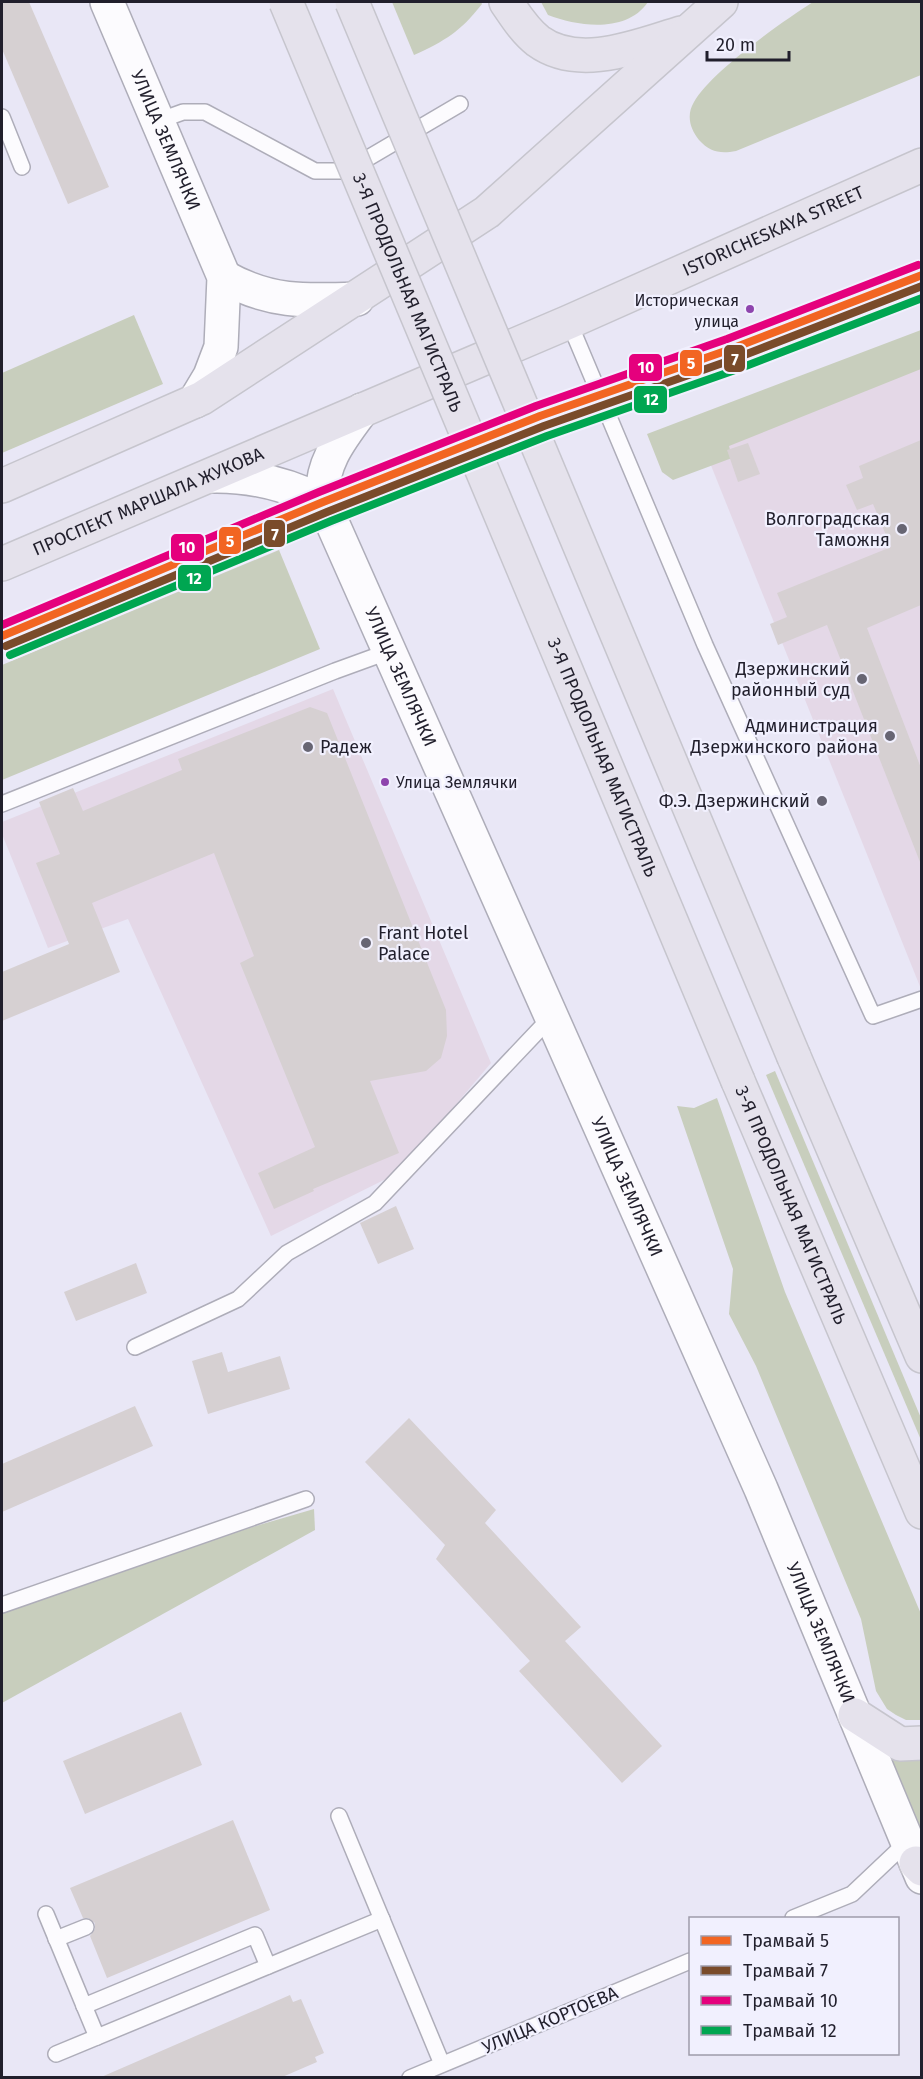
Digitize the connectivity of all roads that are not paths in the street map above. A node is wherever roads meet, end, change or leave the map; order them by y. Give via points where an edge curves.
1 (107, 2) edge
2 (286, 2) edge
3 (352, 2) edge
4 (506, 2) edge
5 (721, 2) edge
6 (688, 31) junction
7 (460, 104) dead end
8 (2, 117) edge
9 (158, 121) junction
10 (921, 165) edge
11 (22, 167) dead end
12 (224, 278) junction
13 (357, 299) junction
14 (569, 322) junction
15 (195, 401) junction
16 (362, 410) junction
17 (295, 439) joint
18 (211, 476) junction
19 (2, 486) edge
20 (323, 502) junction
21 (2, 564) edge
22 (390, 651) junction
23 (2, 804) edge
24 (921, 999) edge
25 (553, 1016) junction
26 (135, 1347) dead end
27 (921, 1356) edge
28 (306, 1499) dead end
29 (921, 1512) edge
30 (2, 1605) edge
31 (855, 1715) junction
32 (921, 1743) edge
33 (339, 1816) dead end
34 (917, 1863) edge
35 (46, 1914) dead end
36 (795, 1917) edge
37 (382, 1919) junction
38 (86, 1927) dead end
39 (56, 1939) junction
40 (689, 1961) edge
41 (268, 1966) junction
42 (84, 2006) junction
43 (97, 2037) junction
44 (56, 2054) dead end
45 (442, 2064) junction
46 (410, 2078) edge

1 - 9 main road, УЛИЦА ЗЕМЛЯЧКИ
2 - 29 highway, 3-Я ПРОДОЛЬНАЯ МАГИСТРАЛЬ, bridge
3 - 27 highway, bridge
4 - 6 highway via 536,39 561,52 599,54 624,50
5 - 6 highway
6 - 13 highway via 487,212
7 - 9 lane via 346,171 315,171 206,112 183,112
8 - 11 lane
9 - 12 main road, УЛИЦА ЗЕМЛЯЧКИ
10 - 14 highway, ISTORICHESKAYA STREET
12 - 13 main road via 265,295 297,301
12 - 15 main road via 220,347 210,376
13 - 15 highway
14 - 16 highway, ISTORICHESKAYA STREET
14 - 24 lane via 705,645 873,1016
15 - 19 highway
16 - 17 highway, ISTORICHESKAYA STREET
16 - 20 main road via 328,462
17 - 18 highway, ПРОСПЕКТ МАРШАЛА ЖУКОВА
18 - 20 main road via 279,483
18 - 21 highway, ПРОСПЕКТ МАРШАЛА ЖУКОВА
20 - 22 main road, УЛИЦА ЗЕМЛЯЧКИ
22 - 23 lane
22 - 25 main road, УЛИЦА ЗЕМЛЯЧКИ
25 - 26 lane via 375,1203 287,1253 238,1299
25 - 31 main road, УЛИЦА ЗЕМЛЯЧКИ via 788,1551
28 - 30 lane
31 - 32 highway via 900,1744
31 - 34 main road, УЛИЦА ЗЕМЛЯЧКИ
33 - 37 lane
34 - 36 lane
35 - 39 lane
37 - 41 lane
37 - 45 lane
38 - 39 lane
39 - 42 lane
40 - 45 lane, УЛИЦА КОРТОЕВА
41 - 42 lane via 255,1935
41 - 43 lane
42 - 43 lane
43 - 44 lane
45 - 46 lane, УЛИЦА КОРТОЕВА

